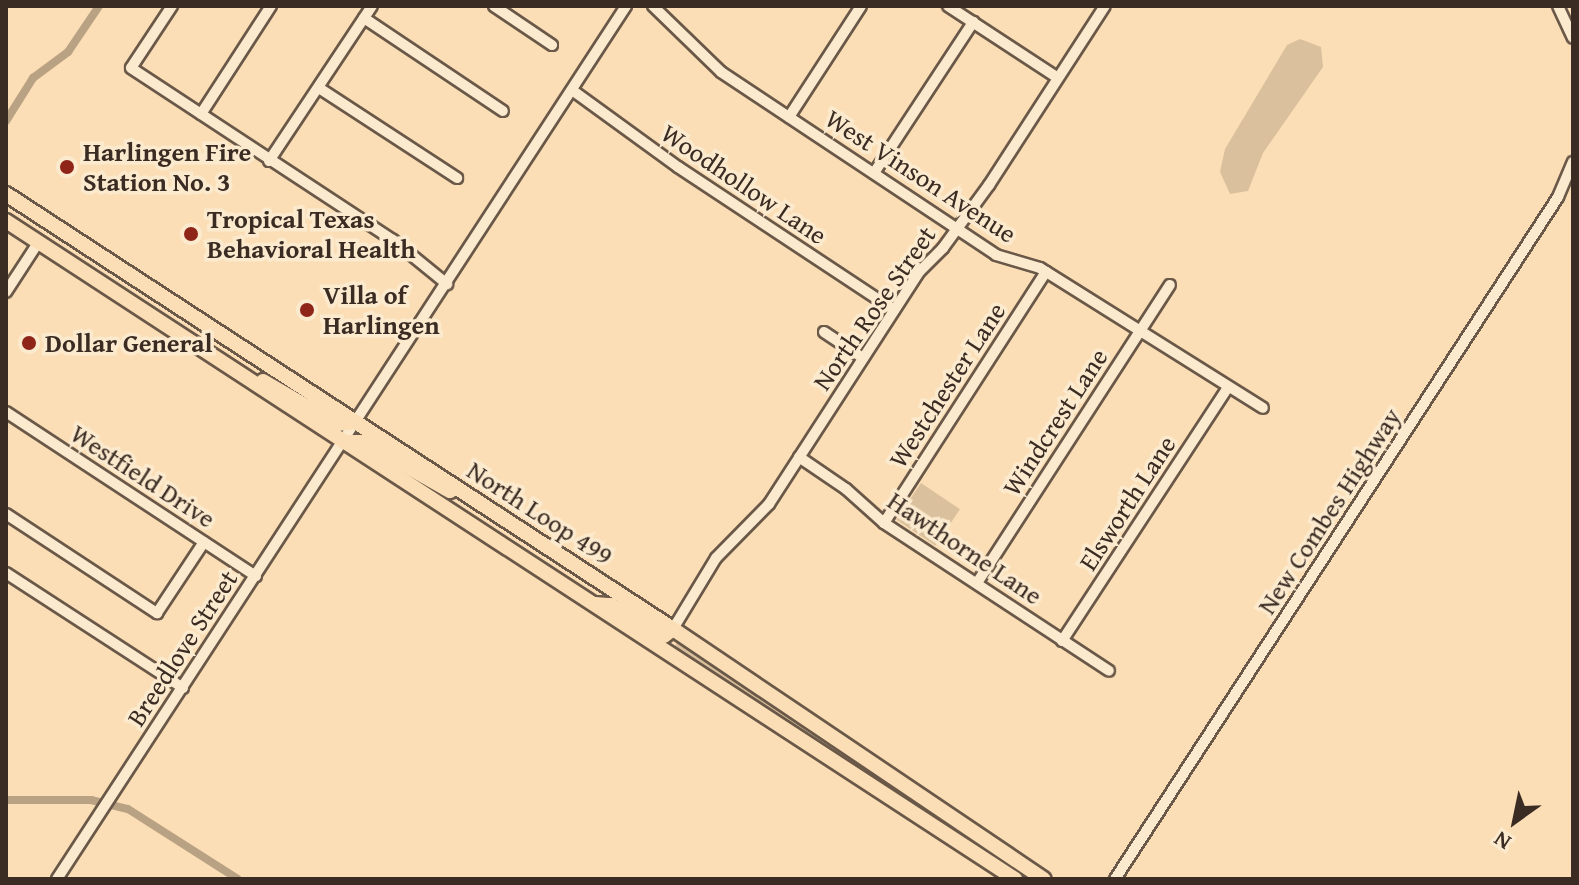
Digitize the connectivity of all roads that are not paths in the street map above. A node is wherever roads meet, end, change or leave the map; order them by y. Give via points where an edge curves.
1 (172, 6) edge
2 (271, 6) edge
3 (372, 6) edge
4 (494, 6) edge
5 (626, 6) edge
6 (653, 6) edge
7 (861, 6) edge
8 (948, 6) edge
9 (1105, 6) edge
10 (1558, 6) edge
11 (364, 18) junction
12 (973, 22) junction
13 (1573, 38) edge
14 (552, 45) dead end
15 (1058, 78) junction
16 (319, 88) junction
17 (572, 90) junction
18 (503, 111) dead end
19 (201, 114) junction
20 (789, 117) junction
21 (269, 161) junction
22 (1573, 162) edge
23 (874, 173) junction
24 (1573, 177) edge
25 (457, 178) dead end
26 (6, 194) edge
27 (1558, 197) junction
28 (6, 221) edge
29 (50, 223) junction
30 (956, 227) junction
31 (38, 243) junction
32 (1046, 272) junction
33 (447, 284) junction
34 (1170, 285) dead end
35 (6, 292) edge
36 (894, 310) junction
37 (824, 332) dead end
38 (1140, 333) junction
39 (863, 358) junction
40 (226, 365) junction
41 (1227, 389) junction
42 (1263, 408) dead end
43 (6, 412) edge
44 (356, 422) junction
45 (344, 442) junction
46 (799, 457) junction
47 (480, 503) junction
48 (6, 514) edge
49 (884, 523) junction
50 (204, 542) junction
51 (6, 573) edge
52 (256, 576) junction
53 (977, 583) junction
54 (590, 603) junction
55 (673, 629) junction
56 (1062, 641) junction
57 (1109, 671) dead end
58 (183, 688) junction
59 (57, 879) edge
60 (1015, 879) edge
61 (1044, 879) edge
62 (1115, 879) edge

1 - 19 street via 131,68
2 - 19 street
3 - 11 street
4 - 14 street
5 - 17 street, Breedlove Street
6 - 20 street, West Vinson Avenue via 714,66
7 - 20 street
8 - 12 street
9 - 15 street, North Rose Street
10 - 13 street
11 - 16 street
11 - 18 street
12 - 15 street
12 - 23 street
15 - 30 street, North Rose Street
16 - 21 street
16 - 25 street
17 - 33 street, Breedlove Street
17 - 36 street, Woodhollow Lane via 655,152
19 - 21 street
20 - 23 street, West Vinson Avenue
21 - 33 street via 393,240
22 - 27 street, New Combes Highway
23 - 30 street, West Vinson Avenue
24 - 27 street
26 - 29 main road, North Loop 499
27 - 62 street, New Combes Highway
28 - 31 main road, North Loop 499
29 - 31 main road
29 - 44 main road, North Loop 499
30 - 32 street, West Vinson Avenue via 996,255
30 - 36 street, North Rose Street
31 - 35 street
31 - 40 main road, North Loop 499
32 - 38 street, West Vinson Avenue
32 - 49 street, Westchester Lane
33 - 44 street, Breedlove Street
34 - 38 street, Windcrest Lane
36 - 39 street, North Rose Street
37 - 39 street
38 - 41 street, West Vinson Avenue
38 - 53 street, Windcrest Lane
39 - 46 street, North Rose Street
40 - 44 main road via 289,393 337,424
40 - 45 main road, North Loop 499
41 - 42 street, West Vinson Avenue
41 - 56 street, Elsworth Lane
43 - 50 street, Westfield Drive
44 - 45 street, Breedlove Street
44 - 47 main road, North Loop 499
45 - 47 main road via 364,442 415,476
45 - 52 street, Breedlove Street
45 - 54 main road, North Loop 499
46 - 49 street, Hawthorne Lane
46 - 55 street, North Rose Street via 761,516 716,558
47 - 55 main road, North Loop 499
48 - 50 street via 157,613
49 - 53 street, Hawthorne Lane
50 - 52 street, Westfield Drive
51 - 58 street
52 - 58 street, Breedlove Street
53 - 56 street, Hawthorne Lane
54 - 55 main road via 611,605 664,636
54 - 60 main road, North Loop 499
55 - 61 main road, North Loop 499
56 - 57 street, Hawthorne Lane
58 - 59 street, Breedlove Street

